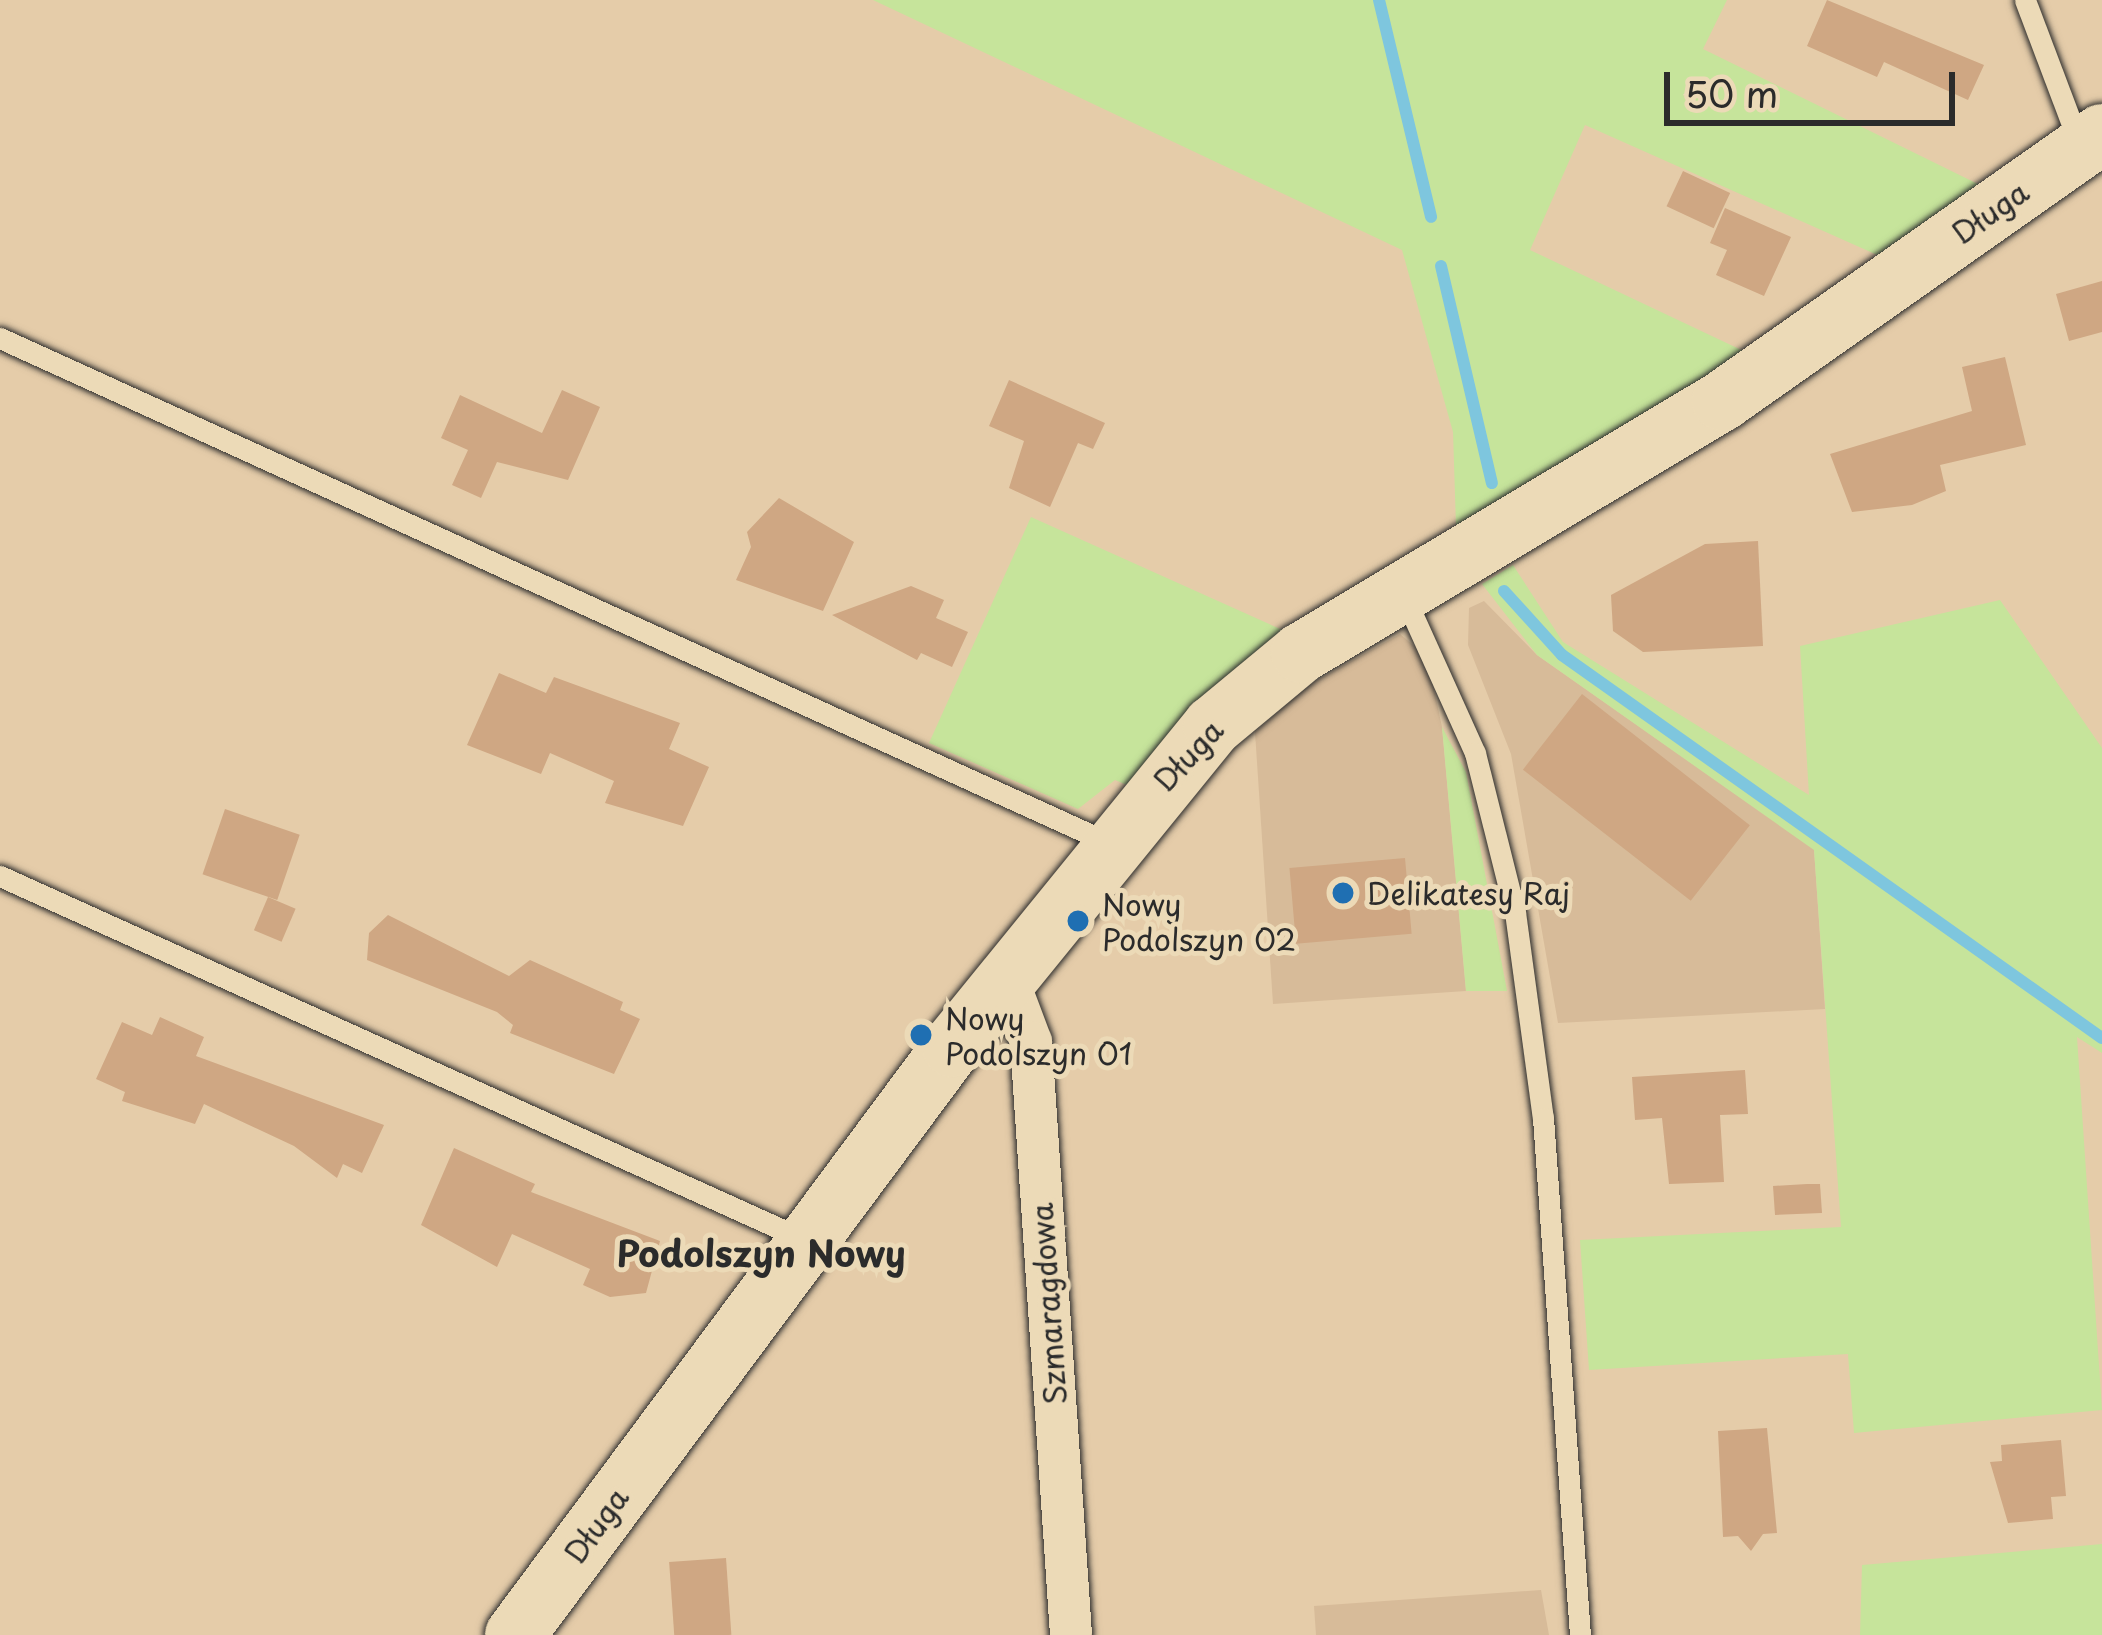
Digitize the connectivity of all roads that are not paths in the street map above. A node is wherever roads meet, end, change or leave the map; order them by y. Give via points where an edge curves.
1 (2025, 0) edge
2 (2092, 142) edge
3 (0, 338) edge
4 (1400, 592) junction
5 (1110, 844) junction
6 (0, 876) edge
7 (1007, 978) junction
8 (806, 1240) junction
9 (515, 1635) edge
10 (1071, 1635) edge
11 (1580, 1635) edge

1 - 2 lane
2 - 4 street, Długa via 1722,401
3 - 5 lane
4 - 5 street, Długa via 1239,703
4 - 11 lane via 1461,713 1515,912 1543,1118
5 - 7 street, Długa
6 - 8 lane
7 - 8 street, Długa
7 - 10 street, Szmaragdowa via 1030,1042
8 - 9 street, Długa

